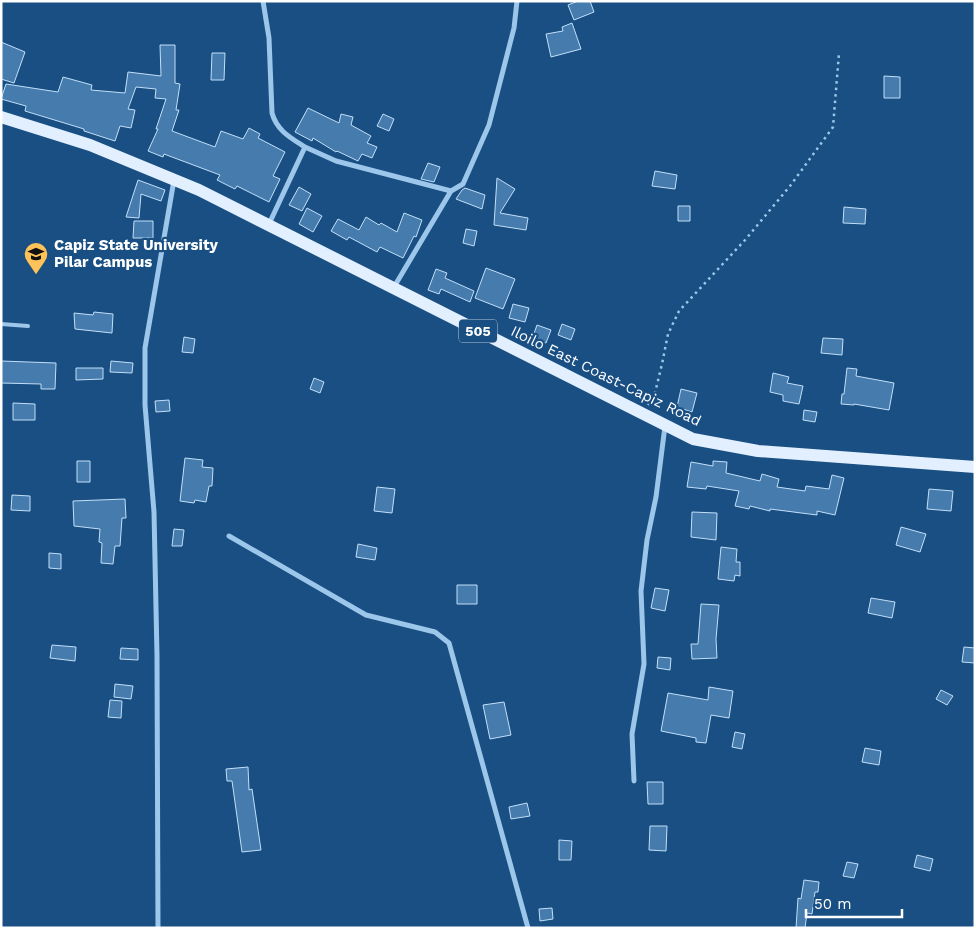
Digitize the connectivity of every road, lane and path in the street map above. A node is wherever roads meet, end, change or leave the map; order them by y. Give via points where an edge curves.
1 (263, 1) edge
2 (517, 1) edge
3 (839, 53) dead end
4 (1, 117) edge
5 (305, 147) junction
6 (174, 180) junction
7 (451, 191) junction
8 (269, 224) junction
9 (394, 288) junction
10 (1, 324) edge
11 (28, 326) dead end
12 (643, 415) junction
13 (665, 426) junction
14 (975, 467) edge
15 (229, 536) dead end
16 (634, 781) dead end
17 (158, 928) edge
18 (528, 928) edge

1 - 5 street via 269,38 274,122 281,131
2 - 7 street via 514,28 489,124 463,184
3 - 12 path via 834,127 745,240 679,311 668,334 654,393
4 - 6 main road, Iloilo East Coast-Capiz Road / 505 via 90,145
5 - 7 street via 336,161
5 - 8 street
6 - 8 main road, Iloilo East Coast-Capiz Road / 505
6 - 17 street via 145,348 145,405 154,512
7 - 9 street
8 - 9 main road, Iloilo East Coast-Capiz Road / 505
9 - 12 main road, Iloilo East Coast-Capiz Road / 505
10 - 11 lane
12 - 13 main road, Iloilo East Coast-Capiz Road / 505
13 - 14 main road, Iloilo East Coast-Capiz Road / 505 via 693,439 758,451
13 - 16 street via 642,592 644,664 632,734
15 - 18 street via 366,615 435,632 449,643

